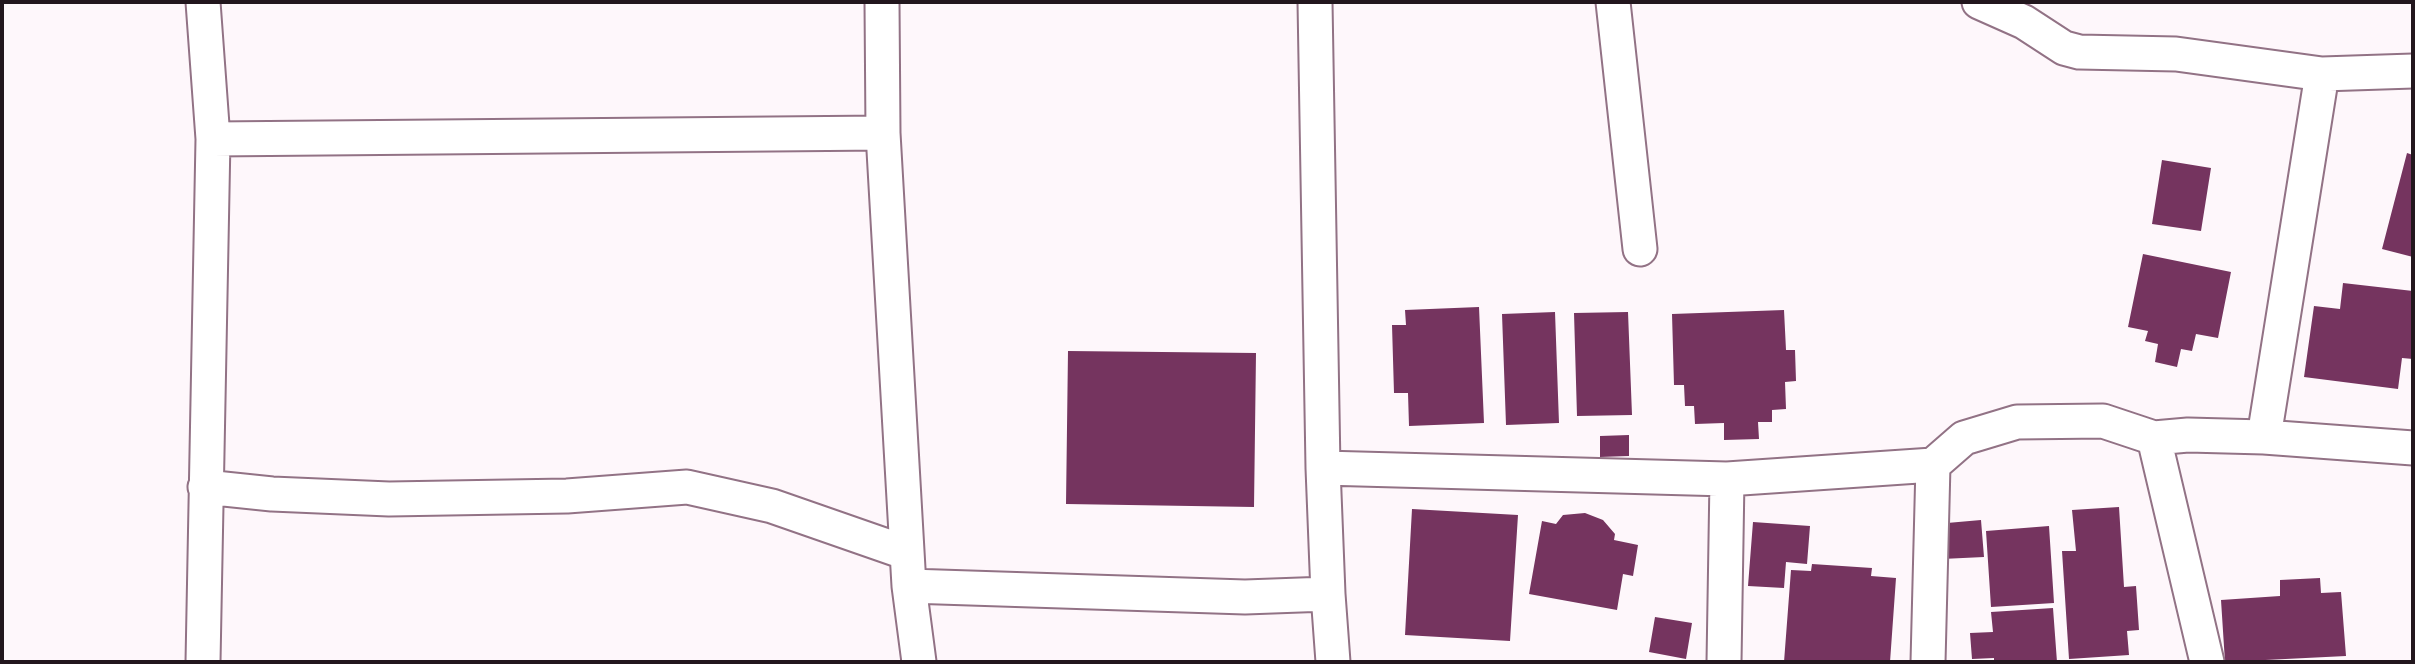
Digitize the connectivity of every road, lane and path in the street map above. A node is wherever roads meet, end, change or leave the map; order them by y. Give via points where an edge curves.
1 (203, 2) edge
2 (882, 2) edge
3 (1315, 2) edge
4 (1613, 2) edge
5 (1979, 2) edge
6 (2413, 71) edge
7 (2322, 74) junction
8 (883, 132) junction
9 (213, 139) junction
10 (1640, 249) dead end
11 (2154, 438) junction
12 (2264, 438) junction
13 (2413, 448) edge
14 (1933, 465) junction
15 (1323, 468) junction
16 (1727, 479) junction
17 (205, 487) junction
18 (907, 553) junction
19 (909, 586) junction
20 (1328, 594) junction
21 (203, 662) edge
22 (919, 662) edge
23 (1333, 662) edge
24 (1724, 662) edge
25 (1928, 662) edge
26 (2207, 662) edge

1 - 9 street
2 - 8 street
3 - 15 street
4 - 10 street
5 - 7 street via 2024,22 2064,48 2080,52 2176,54
6 - 7 street
7 - 12 street
8 - 9 street
8 - 18 street
9 - 17 street
11 - 12 street
11 - 14 street via 2103,421 2017,422 1964,438
11 - 26 street
12 - 13 street
14 - 16 street
14 - 25 street
15 - 16 street
15 - 20 street
16 - 24 street
17 - 18 street via 389,499 567,496 687,487 772,506
17 - 21 street
18 - 19 street
19 - 20 street via 1245,597
19 - 22 street
20 - 23 street

